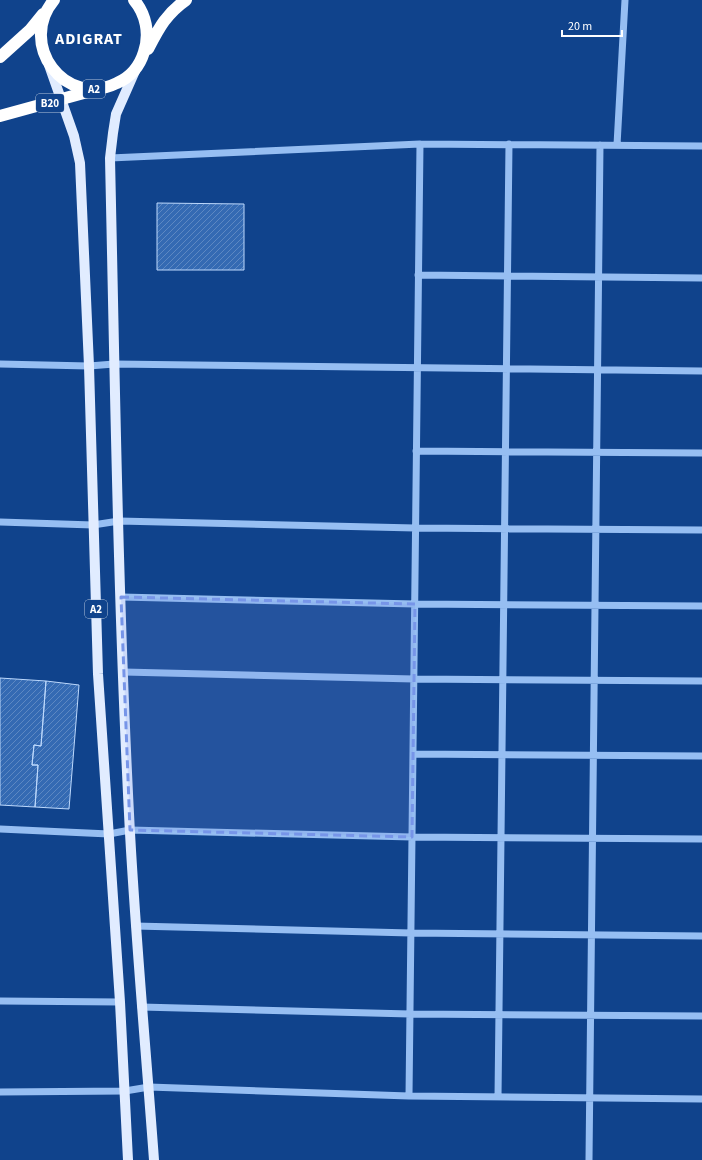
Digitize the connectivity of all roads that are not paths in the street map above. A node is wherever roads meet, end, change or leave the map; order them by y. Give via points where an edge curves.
1 (134, 0) edge
2 (186, 0) edge
3 (625, 0) edge
4 (52, 3) edge
5 (0, 56) edge
6 (48, 63) junction
7 (138, 65) junction
8 (100, 89) junction
9 (61, 100) junction
10 (0, 116) edge
11 (420, 144) junction
12 (509, 144) junction
13 (600, 145) junction
14 (618, 145) junction
15 (702, 146) edge
16 (110, 158) junction
17 (418, 276) junction
18 (507, 276) junction
19 (599, 277) junction
20 (702, 278) edge
21 (0, 364) edge
22 (114, 364) junction
23 (88, 366) junction
24 (417, 368) junction
25 (506, 369) junction
26 (598, 370) junction
27 (702, 370) edge
28 (416, 451) junction
29 (505, 452) junction
30 (597, 452) junction
31 (702, 453) edge
32 (119, 521) junction
33 (0, 522) edge
34 (93, 524) junction
35 (415, 528) junction
36 (504, 529) junction
37 (596, 529) junction
38 (702, 530) edge
39 (121, 597) junction
40 (415, 604) junction
41 (504, 604) junction
42 (595, 605) junction
43 (702, 606) edge
44 (124, 672) junction
45 (414, 679) junction
46 (503, 680) junction
47 (594, 680) junction
48 (702, 681) edge
49 (413, 754) junction
50 (502, 755) junction
51 (593, 756) junction
52 (702, 756) edge
53 (0, 829) edge
54 (130, 830) junction
55 (108, 834) junction
56 (412, 837) junction
57 (501, 838) junction
58 (593, 838) junction
59 (702, 839) edge
60 (136, 926) junction
61 (411, 933) junction
62 (500, 934) junction
63 (592, 935) junction
64 (702, 936) edge
65 (0, 1001) edge
66 (120, 1002) junction
67 (141, 1007) junction
68 (410, 1014) junction
69 (499, 1015) junction
70 (591, 1015) junction
71 (702, 1016) edge
72 (149, 1087) junction
73 (125, 1091) junction
74 (0, 1092) edge
75 (410, 1096) junction
76 (498, 1097) junction
77 (590, 1098) junction
78 (702, 1098) edge
79 (128, 1160) edge
80 (154, 1160) edge
81 (589, 1160) edge

1 - 7 highway, A2 via 142,13 147,41
2 - 7 highway, A2 via 162,23
3 - 14 street
4 - 5 highway via 30,30
4 - 6 highway, A2 via 43,20 41,32 41,45
6 - 8 highway, A2 via 70,84 87,89
6 - 9 main road, A2
7 - 8 highway, A2 via 120,82
7 - 16 main road, A2 via 116,114
8 - 9 highway, B20
9 - 10 highway, B20
9 - 23 main road, A2 via 74,136 80,163
11 - 12 street
11 - 16 street
11 - 17 street
12 - 13 street
12 - 18 street
13 - 14 street
13 - 19 street
14 - 15 street
16 - 22 main road, A2
17 - 18 street
17 - 24 street
18 - 19 street
18 - 25 street
19 - 20 street
19 - 26 street
21 - 23 street
22 - 23 street
22 - 24 street
22 - 32 main road, A2
23 - 34 main road, A2
24 - 25 street
24 - 28 street
25 - 26 street
25 - 29 street
26 - 27 street
26 - 30 street
28 - 29 street
28 - 35 street
29 - 30 street
29 - 36 street
30 - 31 street
30 - 37 street
32 - 34 street
32 - 35 street
32 - 39 main road, A2
33 - 34 street
34 - 55 main road, A2 via 98,674
35 - 36 street
35 - 40 street
36 - 37 street
36 - 41 street
37 - 38 street
37 - 42 street
39 - 40 street
39 - 44 main road, A2
40 - 41 street
40 - 45 street
41 - 42 street
41 - 46 street
42 - 43 street
42 - 47 street
44 - 45 street
44 - 54 main road, A2
45 - 46 street
45 - 49 street
46 - 47 street
46 - 50 street
47 - 48 street
47 - 51 street
49 - 50 street
49 - 56 street
50 - 51 street
50 - 57 street
51 - 52 street
51 - 58 street
53 - 55 street
54 - 55 street
54 - 56 street
54 - 60 main road, A2
55 - 66 main road, A2
56 - 57 street
56 - 61 street
57 - 58 street
57 - 62 street
58 - 59 street
58 - 63 street
60 - 61 street
60 - 67 main road, A2
61 - 62 street
61 - 68 street
62 - 63 street
62 - 69 street
63 - 64 street
63 - 70 street
65 - 66 street
66 - 73 main road, A2
67 - 68 street
67 - 72 main road, A2
68 - 69 street
68 - 75 street
69 - 70 street
69 - 76 street
70 - 71 street
70 - 77 street
72 - 73 street
72 - 75 street
72 - 80 main road, A2
73 - 74 street
73 - 79 main road, A2
75 - 76 street
76 - 77 street
77 - 78 street
77 - 81 street

